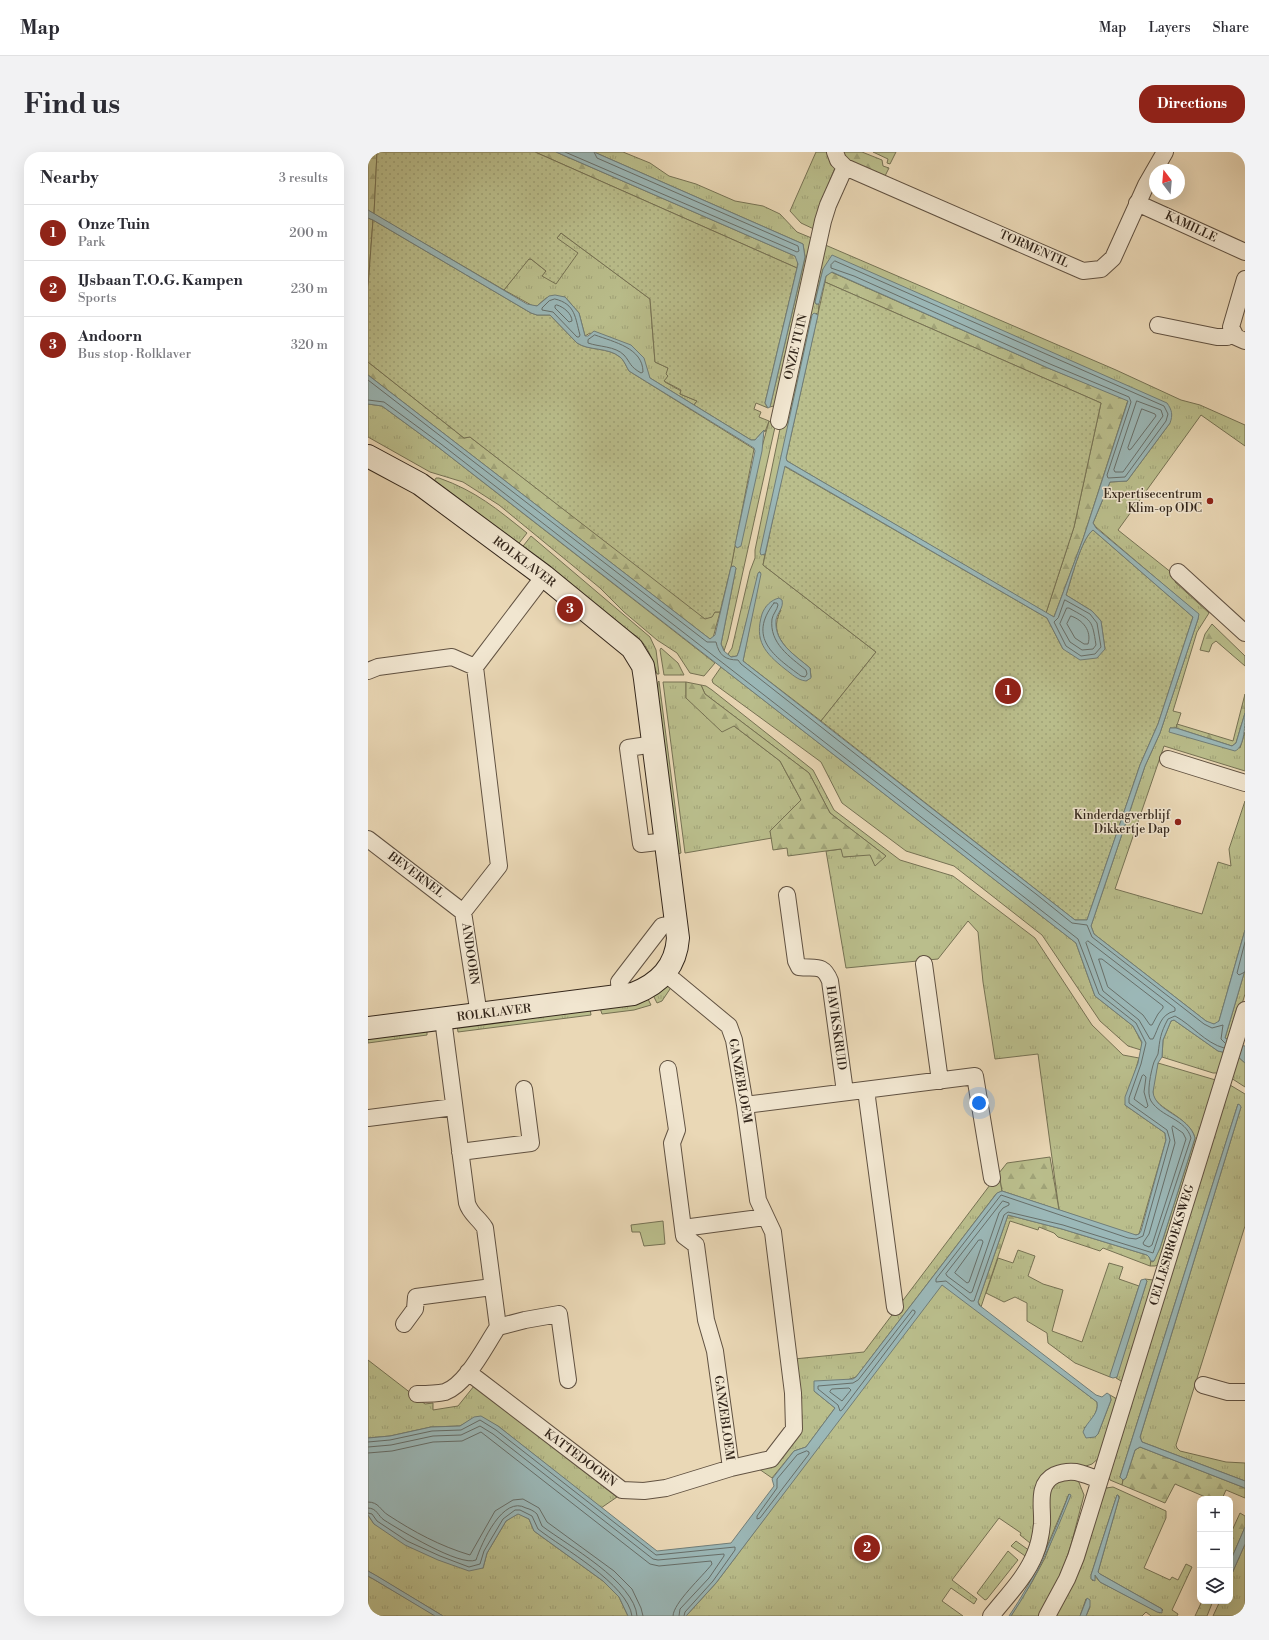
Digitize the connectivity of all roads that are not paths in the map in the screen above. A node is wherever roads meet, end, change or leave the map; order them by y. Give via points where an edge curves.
1 (835, 152) edge
2 (1165, 152) edge
3 (844, 167) junction
4 (1137, 203) junction
5 (1245, 252) edge
6 (1245, 279) edge
7 (1158, 324) dead end
8 (1239, 337) edge
9 (779, 421) dead end
10 (368, 456) edge
11 (1178, 572) dead end
12 (544, 576) junction
13 (1245, 633) edge
14 (474, 667) junction
15 (368, 671) edge
16 (1168, 759) dead end
17 (1245, 783) edge
18 (368, 839) edge
19 (787, 895) dead end
20 (463, 912) junction
21 (676, 923) junction
22 (924, 964) dead end
23 (665, 973) junction
24 (620, 997) junction
25 (1245, 1010) edge
26 (478, 1015) junction
27 (443, 1019) junction
28 (368, 1028) edge
29 (668, 1069) dead end
30 (940, 1081) junction
31 (524, 1089) dead end
32 (866, 1090) junction
33 (845, 1092) junction
34 (745, 1105) junction
35 (454, 1107) junction
36 (368, 1118) edge
37 (460, 1152) junction
38 (992, 1178) dead end
39 (766, 1217) junction
40 (683, 1228) junction
41 (492, 1287) junction
42 (894, 1307) dead end
43 (404, 1324) dead end
44 (498, 1327) junction
45 (468, 1372) junction
46 (568, 1380) dead end
47 (1203, 1385) dead end
48 (1245, 1392) edge
49 (417, 1394) dead end
50 (731, 1468) junction
51 (1099, 1480) junction
52 (991, 1616) edge
53 (1047, 1616) edge

1 - 3 street
2 - 4 street, TORMENTIL
3 - 4 street, TORMENTIL via 1083,271 1101,269 1109,263
3 - 9 street, ONZE TUIN via 828,205
4 - 5 street, KAMILLE
6 - 8 street via 1232,322
7 - 8 street via 1217,337
10 - 12 street, ROLKLAVER via 420,484
11 - 13 street
12 - 14 street
12 - 21 street, ROLKLAVER via 622,639 636,652 643,666
14 - 15 street via 452,657 378,667
14 - 20 street, ANDOORN via 499,866
16 - 17 street
18 - 20 street, BEVERNEL
19 - 33 street, HAVIKSKRUID via 799,967 821,968 830,981
20 - 26 street, ANDOORN
21 - 23 street, ROLKLAVER via 677,947
21 - 24 street via 662,926 619,982
22 - 30 street
23 - 24 street, ROLKLAVER via 648,989
23 - 34 street, GANZEBLOEM via 729,1026 734,1040
24 - 26 street, ROLKLAVER
25 - 51 street, CELLESBROEKSWEG
26 - 27 street, ROLKLAVER
27 - 28 street, ROLKLAVER
27 - 35 street
29 - 40 street, GANZEBLOEM via 677,1130 672,1144
30 - 32 street
30 - 38 street via 975,1076
31 - 37 street via 531,1143
32 - 33 street
32 - 42 street
33 - 34 street
34 - 39 street, GANZEBLOEM via 758,1200
35 - 36 street
35 - 37 street
37 - 41 street via 469,1211 485,1228
39 - 40 street
39 - 50 street, GANZEBLOEM via 773,1232 793,1392 794,1429 771,1459
40 - 50 street, GANZEBLOEM via 684,1236 696,1245 706,1320 715,1351
41 - 43 street via 416,1297 415,1309
41 - 44 street
44 - 45 street
44 - 46 street via 560,1314
45 - 49 street via 445,1392
45 - 50 street, KATTEDOORN via 622,1490 666,1488
47 - 48 street via 1228,1392
51 - 52 street via 1067,1471 1052,1476 1043,1486 1042,1523 1036,1552 1026,1570
51 - 53 street, CELLESBROEKSWEG via 1076,1557

